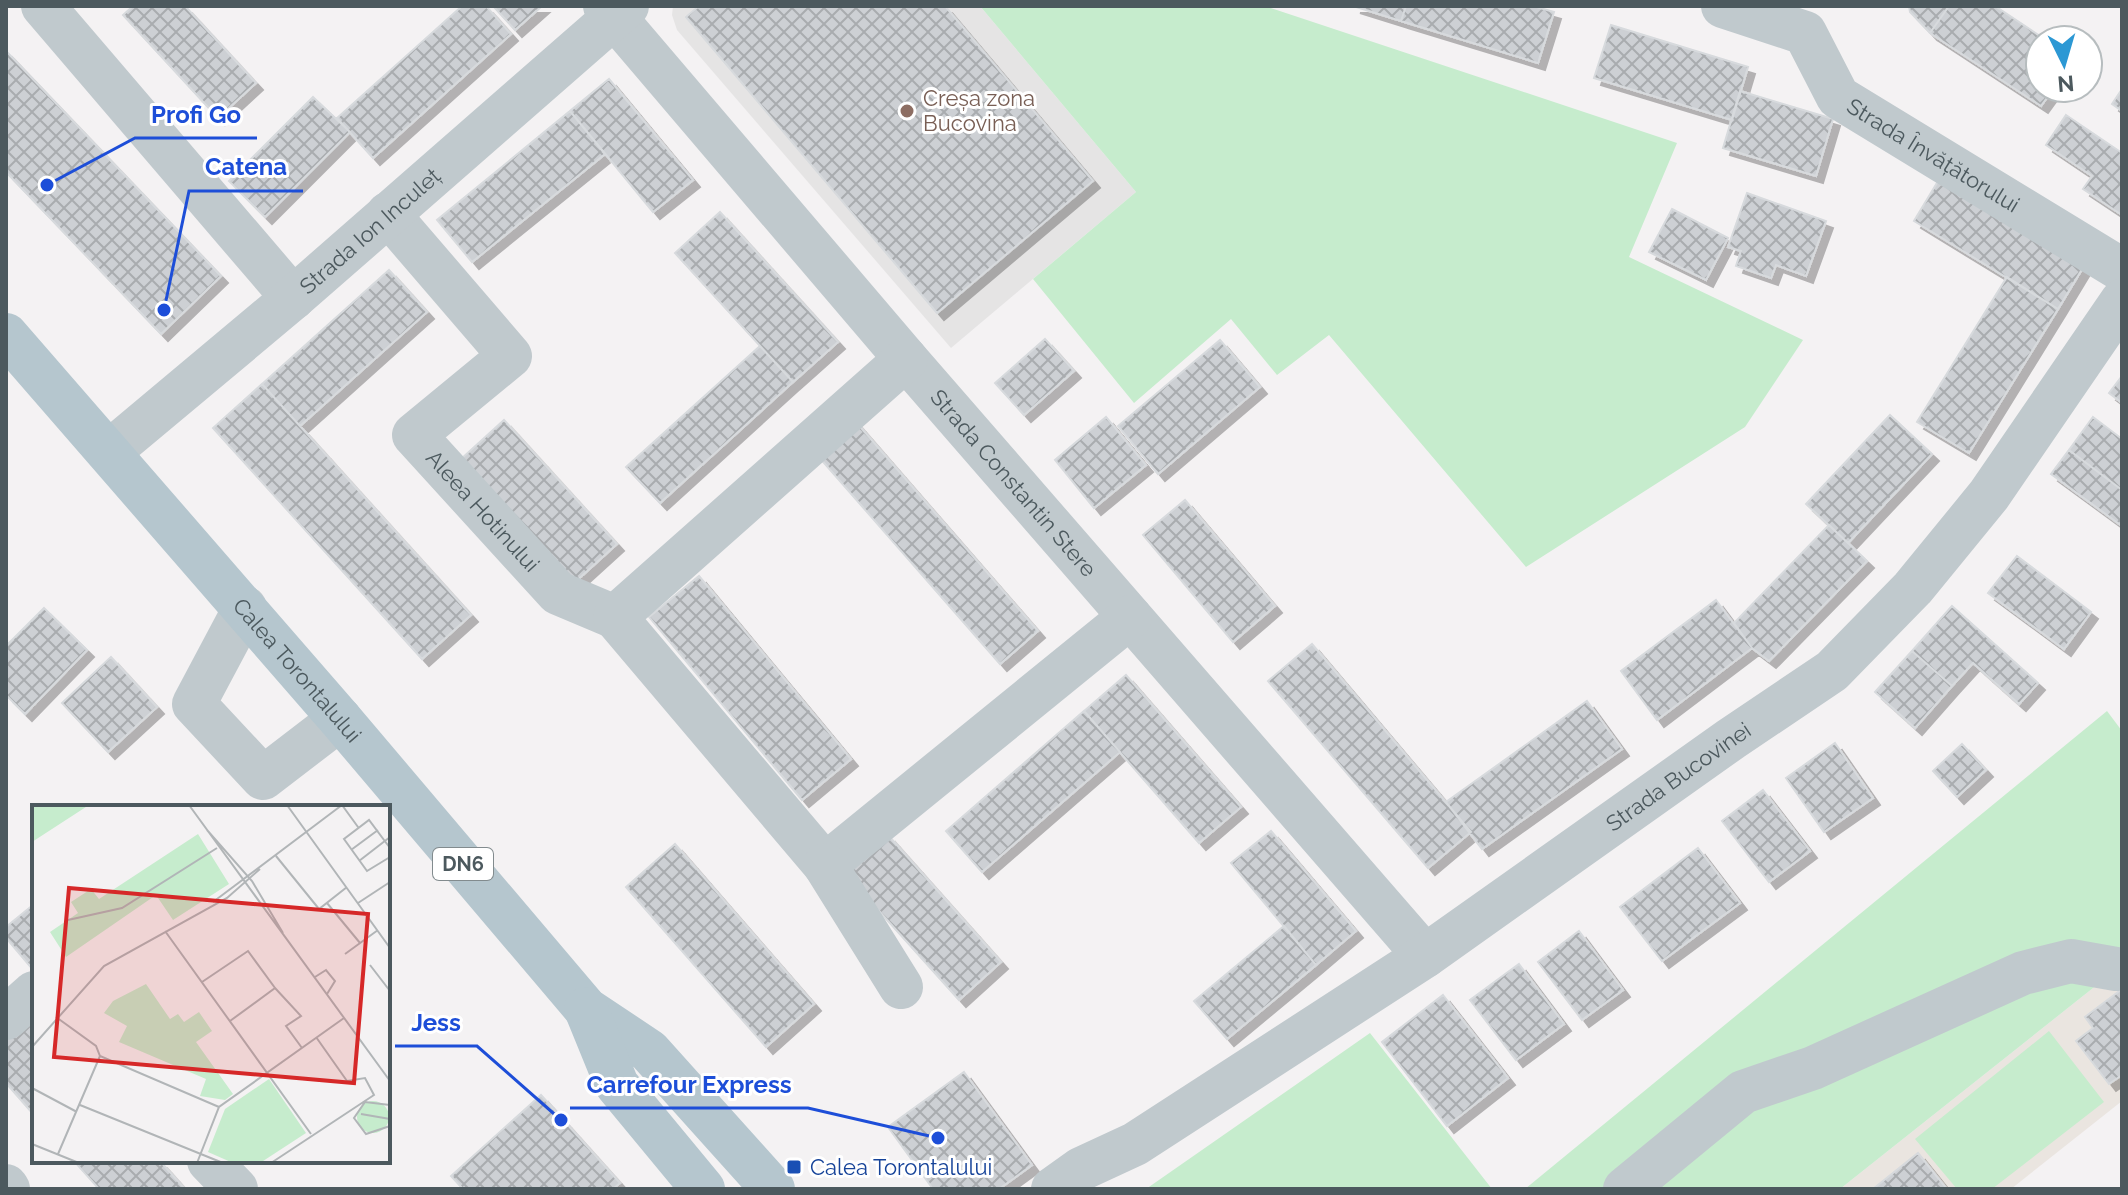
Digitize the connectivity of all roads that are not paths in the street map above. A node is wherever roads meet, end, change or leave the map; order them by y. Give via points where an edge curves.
1 (43, 6) edge
2 (1723, 6) edge
3 (615, 10) edge
4 (1810, 19) edge
5 (388, 214) junction
6 (2122, 270) edge
7 (293, 298) junction
8 (2122, 301) edge
9 (6, 335) edge
10 (906, 359) junction
11 (109, 452) junction
12 (245, 608) junction
13 (615, 617) junction
14 (1130, 617) junction
15 (340, 719) junction
16 (825, 865) junction
17 (1425, 956) junction
18 (2116, 969) dead end
19 (901, 987) dead end
20 (32, 995) edge
21 (586, 1009) junction
22 (6, 1018) edge
23 (1135, 1144) junction
24 (211, 1163) edge
25 (236, 1189) edge
26 (703, 1189) edge
27 (773, 1189) edge
28 (1053, 1189) edge
29 (1097, 1189) edge
30 (1625, 1189) edge

1 - 7 street
2 - 4 street, Strada Învățătorului
3 - 5 street, Strada Ion Inculeț
3 - 10 street, Strada Constantin Stere
4 - 6 street, Strada Învățătorului via 1838,97
5 - 7 street, Strada Ion Inculeț
5 - 13 street, Aleea Hotinului via 510,356 414,435 558,593
7 - 11 street, Strada Ion Inculeț
8 - 17 street, Strada Bucovinei via 1989,495 1913,588 1832,671
9 - 11 main road, Calea Torontalului / DN6
10 - 13 street
10 - 14 street, Strada Constantin Stere
11 - 12 main road, Calea Torontalului / DN6
12 - 15 main road, Calea Torontalului / DN6
12 - 15 street via 194,704 263,778
13 - 16 street, Aleea Hotinului
14 - 16 street
14 - 17 street, Strada Constantin Stere
15 - 21 main road, Calea Torontalului / DN6
16 - 19 street, Aleea Hotinului
17 - 23 street, Strada Bucovinei
18 - 30 street via 2071,961 2023,973 1813,1068 1743,1092
20 - 22 street
21 - 26 main road, Calea Torontalului / DN6 via 617,1085
21 - 27 main road, Calea Torontalului / DN6 via 649,1051
23 - 28 street, Strada Bucovinei via 1081,1169
23 - 29 street, Strada Bucovinei
24 - 25 street

